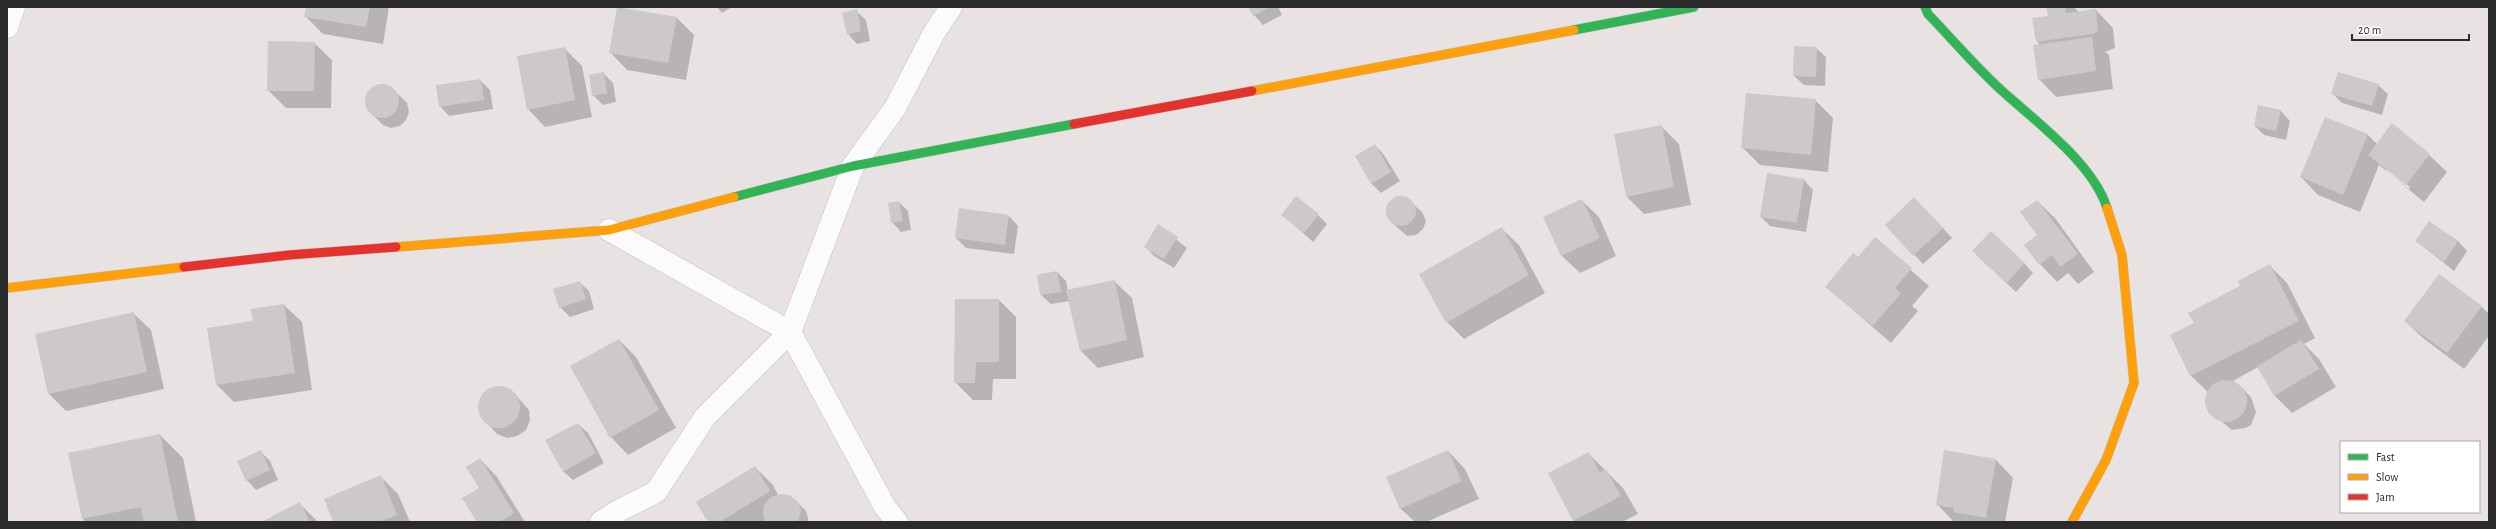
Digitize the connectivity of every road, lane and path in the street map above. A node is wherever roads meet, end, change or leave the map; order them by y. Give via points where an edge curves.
1 (14, 7) edge
2 (950, 7) edge
3 (1694, 7) edge
4 (1925, 7) edge
5 (7, 27) edge
6 (853, 166) junction
7 (609, 230) junction
8 (7, 288) edge
9 (790, 332) junction
10 (601, 522) edge
11 (897, 522) edge
12 (2072, 522) edge

1 - 5 street
2 - 6 street via 895,108
3 - 6 street
4 - 12 street via 1928,14 1999,88 2060,142 2102,192 2122,255 2134,383 2106,460
6 - 7 street
6 - 9 street
7 - 8 street via 289,255
7 - 9 street
9 - 10 street via 705,417 656,492
9 - 11 street via 885,507

